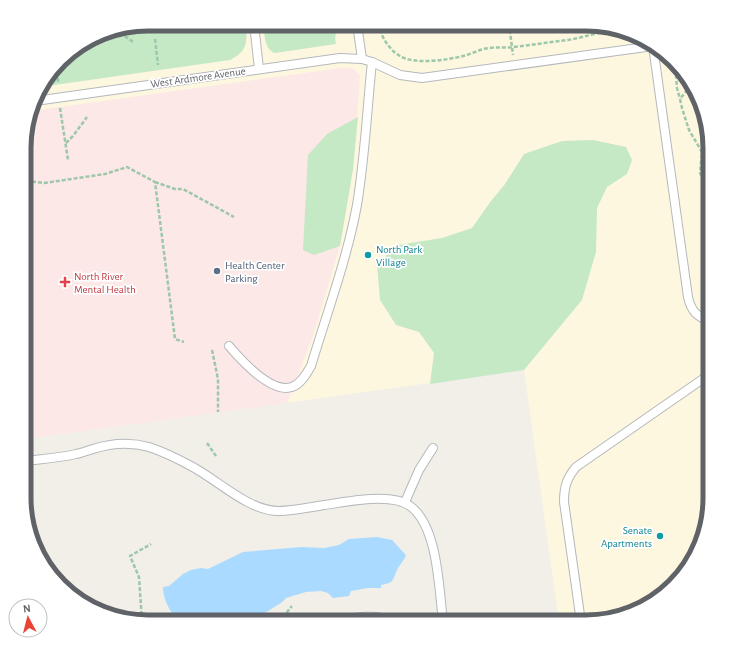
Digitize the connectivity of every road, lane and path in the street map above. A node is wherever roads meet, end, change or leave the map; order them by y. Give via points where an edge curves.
1 (255, 31) edge
2 (358, 31) edge
3 (380, 31) edge
4 (510, 31) edge
5 (604, 32) edge
6 (122, 34) edge
7 (155, 39) dead end
8 (133, 42) dead end
9 (512, 47) junction
10 (645, 47) edge
11 (654, 53) edge
12 (362, 59) junction
13 (372, 62) junction
14 (158, 65) dead end
15 (259, 69) junction
16 (676, 73) edge
17 (58, 74) edge
18 (58, 82) dead end
19 (687, 90) edge
20 (680, 99) junction
21 (41, 100) edge
22 (60, 108) dead end
23 (87, 117) dead end
24 (66, 144) junction
25 (68, 160) dead end
26 (703, 178) edge
27 (31, 182) edge
28 (155, 182) junction
29 (234, 217) dead end
30 (703, 318) edge
31 (184, 342) dead end
32 (229, 346) dead end
33 (212, 350) dead end
34 (703, 379) edge
35 (218, 412) dead end
36 (207, 443) dead end
37 (433, 448) dead end
38 (216, 456) dead end
39 (31, 460) edge
40 (405, 502) junction
41 (151, 544) dead end
42 (292, 606) dead end
43 (142, 615) edge
44 (284, 615) edge
45 (442, 615) edge
46 (580, 615) edge

1 - 15 lane
2 - 12 lane
3 - 9 path via 390,49 412,60 426,61 464,56 488,48
4 - 9 path
5 - 9 path
6 - 8 path
7 - 14 path
10 - 13 lane, West Ardmore Avenue via 422,78 400,75
11 - 30 lane via 688,297 694,313
12 - 13 lane, West Ardmore Avenue
12 - 15 lane, West Ardmore Avenue via 340,58
13 - 32 lane via 357,204 349,241 311,366 293,387 286,387 269,382 256,374
15 - 21 lane, West Ardmore Avenue
16 - 20 path
17 - 18 path
19 - 20 path
20 - 26 path via 689,130 702,152 700,173
22 - 24 path
23 - 24 path
24 - 25 path
27 - 28 path via 44,183 105,174 127,167
28 - 29 path via 175,189 183,188
28 - 31 path via 175,339
33 - 35 path via 218,379
34 - 46 lane via 576,467 568,476 564,502
36 - 38 path
37 - 40 lane via 419,470
39 - 40 lane via 77,454 106,445 134,444 150,448 191,466 253,506 265,509 293,510 368,499
40 - 45 lane via 420,515 427,529 434,551
41 - 43 path via 130,556 139,577
42 - 44 path

